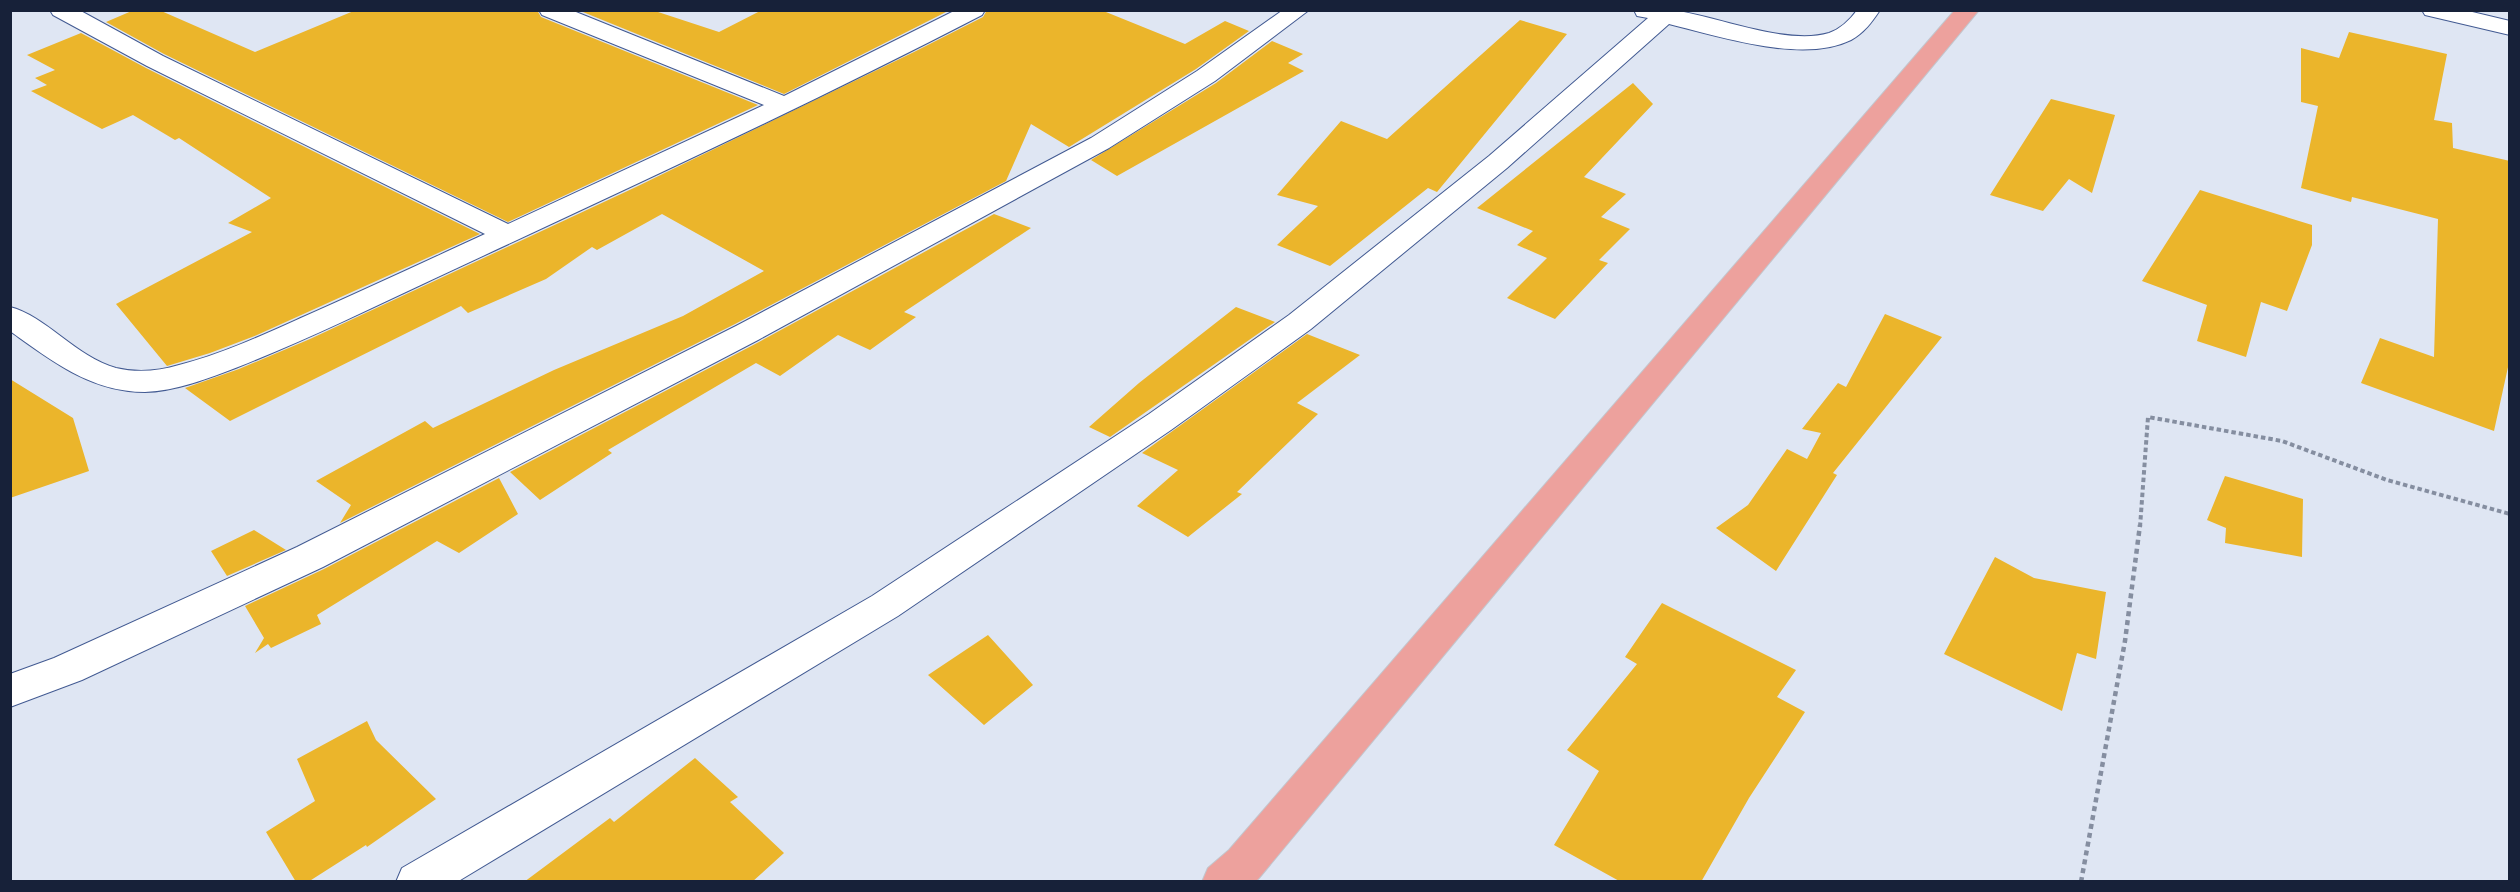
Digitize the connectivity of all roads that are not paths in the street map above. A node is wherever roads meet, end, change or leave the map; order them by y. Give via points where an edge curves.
1 (61, 10) edge
2 (550, 10) edge
3 (974, 10) edge
4 (1298, 10) edge
5 (1869, 10) edge
6 (1968, 10) edge
7 (2433, 10) edge
8 (1655, 13) edge
9 (2510, 28) edge
10 (783, 104) junction
11 (507, 234) junction
12 (10, 316) edge
13 (10, 691) edge
14 (417, 882) edge
15 (1222, 882) edge

1 - 11 street via 155,61
2 - 10 street
3 - 10 street
4 - 13 street via 1206,76 1100,143 757,327 310,557 68,669
5 - 8 street via 1846,34 1828,40 1803,41
6 - 15 main road via 1244,864
7 - 9 street
8 - 14 street via 1498,162 1318,307 1160,422 885,606
10 - 11 street
11 - 12 street via 263,346 182,376 145,381 111,379 92,372

